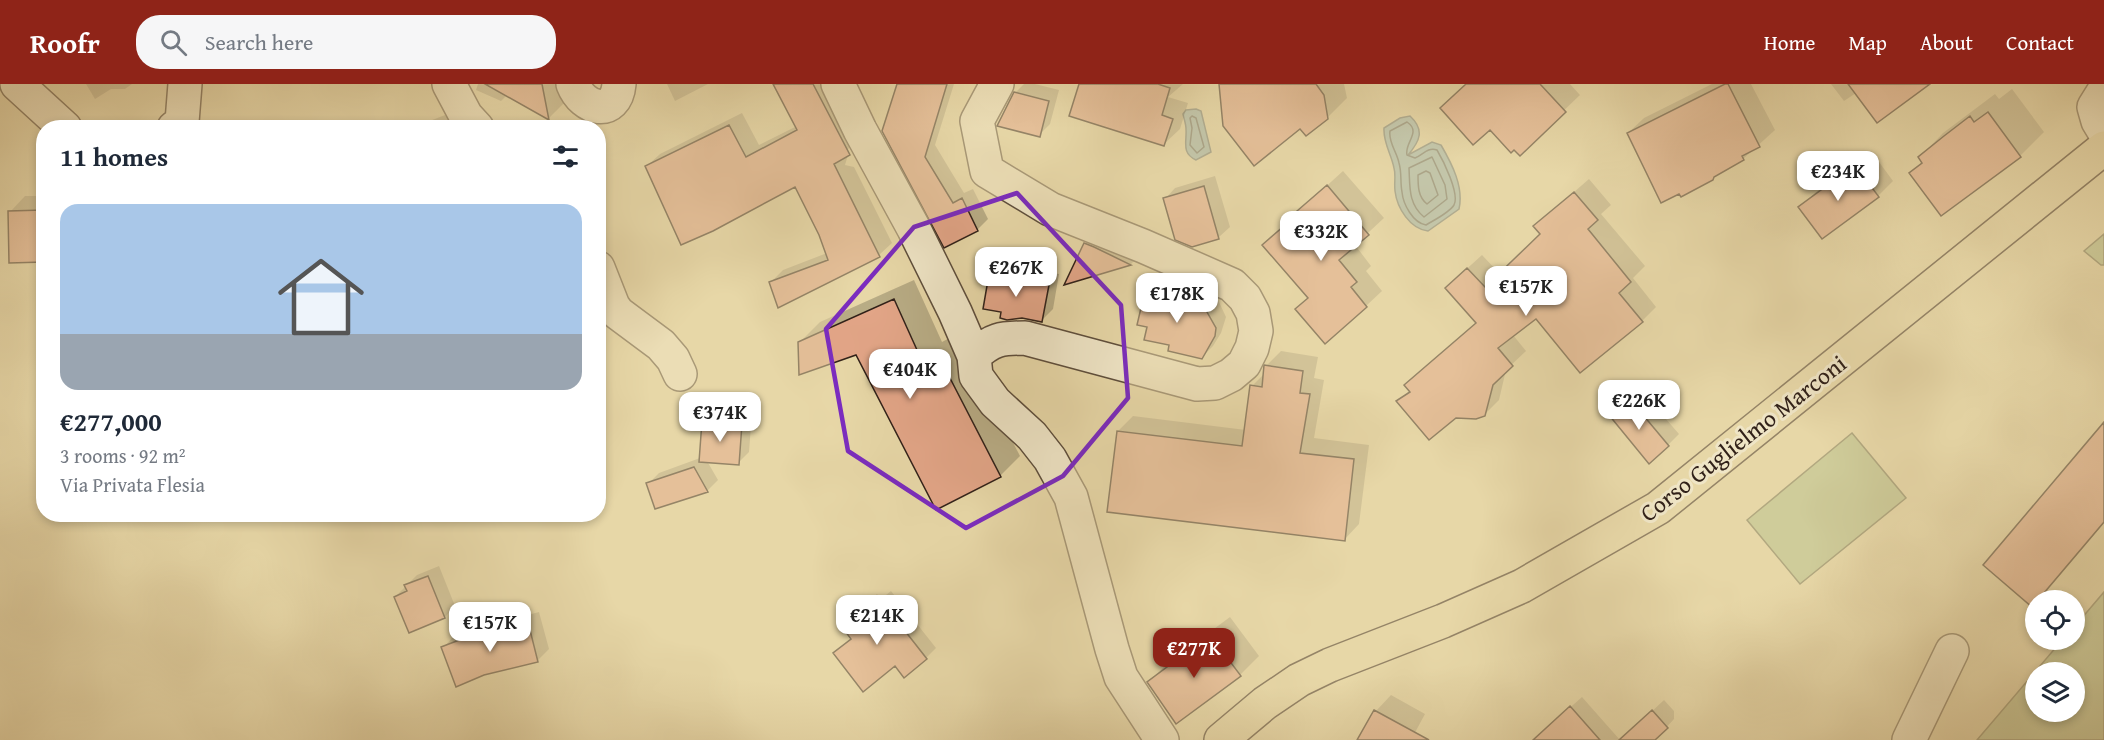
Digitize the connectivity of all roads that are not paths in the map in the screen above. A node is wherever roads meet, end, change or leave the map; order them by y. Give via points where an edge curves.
1 (17, 84) edge
2 (184, 84) edge
3 (449, 84) edge
4 (573, 84) edge
5 (619, 84) edge
6 (838, 84) edge
7 (997, 84) edge
8 (2104, 92) edge
9 (56, 120) edge
10 (182, 120) edge
11 (469, 120) edge
12 (2104, 131) edge
13 (2104, 148) edge
14 (606, 288) edge
15 (974, 356) junction
16 (681, 374) dead end
17 (1953, 651) dead end
18 (1162, 740) edge
19 (1221, 740) edge
20 (1909, 740) edge

1 - 9 street
2 - 10 street
3 - 11 street
4 - 5 street via 589,105 602,107 616,96
6 - 15 street via 956,312
7 - 15 street via 977,121 987,171 1050,209 1232,285 1249,305 1256,331 1244,364 1215,383 1197,384 1025,338 1004,338 987,344
8 - 12 street via 2094,106
13 - 19 main road, Corso Guglielmo Marconi via 1658,508 1522,586 1299,680
14 - 16 street via 618,314 661,345
15 - 18 street via 976,376 994,402 1032,436 1071,497 1122,677
17 - 20 street

